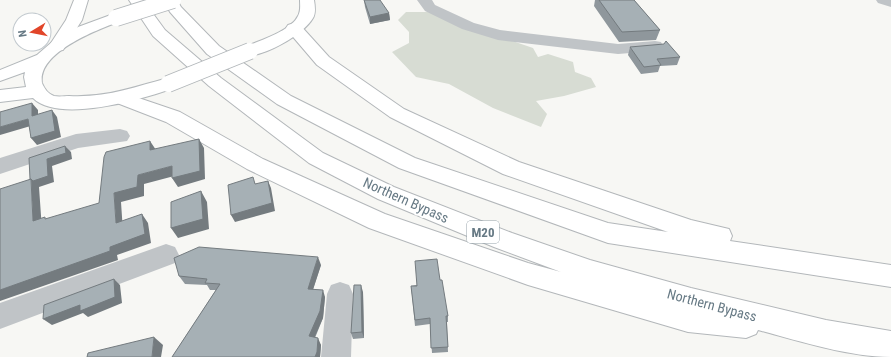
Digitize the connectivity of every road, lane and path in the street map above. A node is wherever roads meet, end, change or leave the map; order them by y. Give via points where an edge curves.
1 (81, 0) edge
2 (136, 0) edge
3 (171, 0) edge
4 (307, 0) edge
5 (424, 0) edge
6 (883, 0) edge
7 (891, 3) edge
8 (294, 28) junction
9 (57, 46) junction
10 (655, 46) edge
11 (41, 59) junction
12 (0, 76) edge
13 (37, 92) junction
14 (0, 96) edge
15 (124, 99) junction
16 (120, 136) dead end
17 (0, 166) edge
18 (166, 255) dead end
19 (891, 276) edge
20 (340, 294) dead end
21 (0, 316) edge
22 (826, 334) junction
23 (891, 345) edge
24 (336, 357) edge

1 - 9 main road via 74,20
2 - 22 main road, Northern Bypass / M20 via 159,33 215,82 316,158 386,193 503,240 590,271
3 - 9 main road, bridge via 85,29
3 - 19 main road via 175,9 213,50 284,100 407,163 608,233
4 - 8 main road via 305,18
5 - 10 street via 430,8 441,14 498,35 618,49
6 - 7 street
8 - 15 main road, bridge via 278,39 250,51
8 - 19 main road via 323,61 397,113 511,168 691,230
9 - 11 main road
11 - 12 main road
11 - 13 main road via 34,70 32,81
13 - 14 main road
13 - 15 main road via 50,101 71,103
15 - 22 main road via 173,117 255,164 377,221 528,274 688,319
16 - 17 street via 76,141
18 - 21 street
20 - 24 street
22 - 23 main road, Northern Bypass / M20

